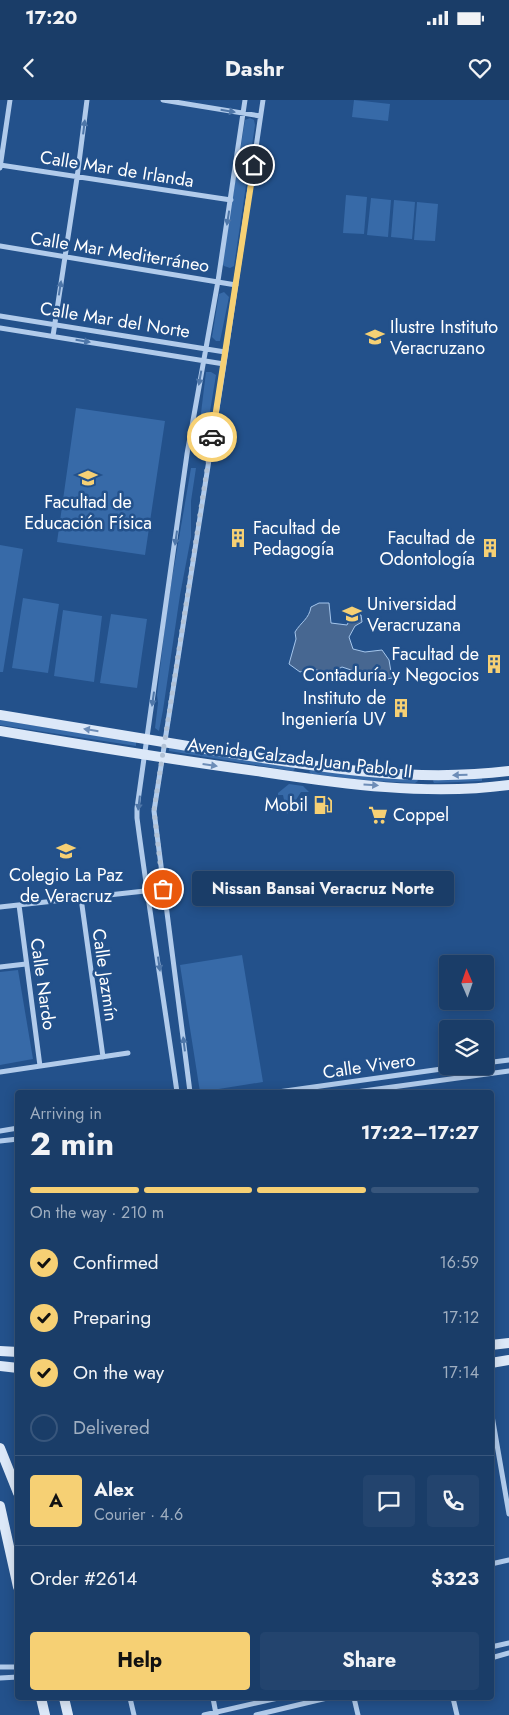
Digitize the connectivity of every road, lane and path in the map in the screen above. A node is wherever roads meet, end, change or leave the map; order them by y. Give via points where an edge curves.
1 (10, 100) edge
2 (87, 100) edge
3 (163, 100) edge
4 (245, 100) edge
5 (263, 100) edge
6 (243, 113) junction
7 (260, 116) junction
8 (0, 166) edge
9 (78, 178) junction
10 (230, 200) junction
11 (0, 246) edge
12 (65, 256) junction
13 (218, 281) junction
14 (236, 285) junction
15 (0, 316) edge
16 (55, 324) junction
17 (0, 328) edge
18 (53, 336) junction
19 (205, 349) junction
20 (225, 352) junction
21 (203, 361) junction
22 (224, 364) junction
23 (0, 715) edge
24 (0, 731) edge
25 (148, 739) junction
26 (164, 742) junction
27 (146, 755) junction
28 (162, 758) junction
29 (302, 765) junction
30 (509, 772) edge
31 (488, 774) junction
32 (302, 778) junction
33 (509, 786) edge
34 (490, 788) junction
35 (163, 889) junction
36 (147, 891) junction
37 (81, 898) junction
38 (19, 905) junction
39 (0, 907) edge
40 (26, 964) junction
41 (0, 967) edge
42 (128, 1052) dead end
43 (103, 1056) junction
44 (509, 1060) edge
45 (494, 1062) edge
46 (40, 1066) junction
47 (439, 1069) edge
48 (509, 1071) edge
49 (0, 1072) edge
50 (177, 1090) edge
51 (190, 1090) edge
52 (292, 1090) edge
53 (371, 1090) edge
54 (15, 1128) edge
55 (0, 1130) edge
56 (15, 1139) edge
57 (0, 1141) edge
58 (509, 1343) edge
59 (494, 1345) edge
60 (0, 1351) edge
61 (15, 1352) edge
62 (509, 1360) edge
63 (494, 1362) edge
64 (0, 1366) edge
65 (15, 1368) edge
66 (494, 1427) edge
67 (0, 1448) edge
68 (15, 1485) edge
69 (0, 1506) edge
70 (509, 1514) edge
71 (509, 1560) edge
72 (494, 1563) edge
73 (15, 1574) edge
74 (509, 1643) edge
75 (494, 1646) edge
76 (509, 1654) edge
77 (494, 1657) edge
78 (15, 1666) edge
79 (0, 1667) edge
80 (15, 1677) edge
81 (0, 1678) edge
82 (41, 1700) edge
83 (64, 1700) edge
84 (130, 1700) edge
85 (213, 1700) edge
86 (271, 1700) edge
87 (280, 1700) edge
88 (298, 1700) edge
89 (318, 1700) edge
90 (354, 1700) edge
91 (453, 1700) edge
92 (299, 1704) junction
93 (282, 1709) junction
94 (216, 1714) edge
95 (45, 1715) edge
96 (68, 1715) edge
97 (134, 1715) edge
98 (204, 1715) edge
99 (259, 1715) edge
100 (358, 1715) edge
101 (457, 1715) edge

1 - 8 street
9 -> 2 street
3 -> 6 street
4 - 6 street
5 - 7 street
6 - 7 street
6 - 10 street
7 - 14 street
8 - 9 street, Calle Mar de Irlanda
9 - 10 street, Calle Mar de Irlanda
9 - 12 street
10 -> 13 street
11 - 12 street, Calle Mar Mediterráneo
12 - 13 street, Calle Mar Mediterráneo
16 -> 12 street
13 - 14 street, Calle Mar Mediterráneo
13 - 19 street
14 - 20 street
15 - 16 street, Calle Mar del Norte
16 - 18 street
16 - 19 street, Calle Mar del Norte
17 - 18 street, Calle Mar del Norte
18 -> 21 street, Calle Mar del Norte
19 - 20 street, Calle Mar del Norte
19 - 21 street
20 - 22 street
21 - 22 street, Calle Mar del Norte
21 -> 25 street
22 - 26 street
25 -> 23 main road, Avenida Calzada Juan Pablo II
24 - 27 main road, Avenida Calzada Juan Pablo II
25 - 26 main road, Avenida Calzada Juan Pablo II
25 - 27 street
26 - 28 street
26 - 29 main road, Avenida Calzada Juan Pablo II
27 - 28 main road, Avenida Calzada Juan Pablo II
27 -> 36 street via 137,818
28 -> 32 main road, Avenida Calzada Juan Pablo II
28 - 35 street via 154,820
31 -> 29 main road, Avenida Calzada Juan Pablo II via 376,774
29 - 32 main road
30 - 31 main road, Avenida Calzada Juan Pablo II
31 - 34 main road
32 -> 34 main road, Avenida Calzada Juan Pablo II via 426,789
33 - 34 main road, Avenida Calzada Juan Pablo II
35 - 36 street
51 -> 35 street
36 - 37 street
36 -> 50 street
37 - 38 street
37 - 43 street, Calle Jazmín
38 - 39 street
38 - 40 street, Calle Nardo
40 - 41 street
40 - 46 street, Calle Nardo
42 - 43 street
43 - 46 street
44 - 45 street
46 - 49 street
47 - 52 street, Calle Vivero
48 - 53 street, Calle Vivero
54 - 55 street
56 - 57 street
58 - 59 main road
60 - 61 main road
62 - 63 main road
64 - 65 main road
66 - 70 street
67 - 68 main road
69 - 73 main road
71 - 72 street
74 - 75 street
76 - 77 street
78 - 79 street
80 - 81 street
82 - 95 main road
83 - 96 main road
84 - 97 street
85 - 94 street
86 - 94 street
87 - 93 street
88 - 92 street
89 - 92 street
90 - 100 street
91 - 101 street
92 - 93 street
93 - 99 street
94 - 98 street

